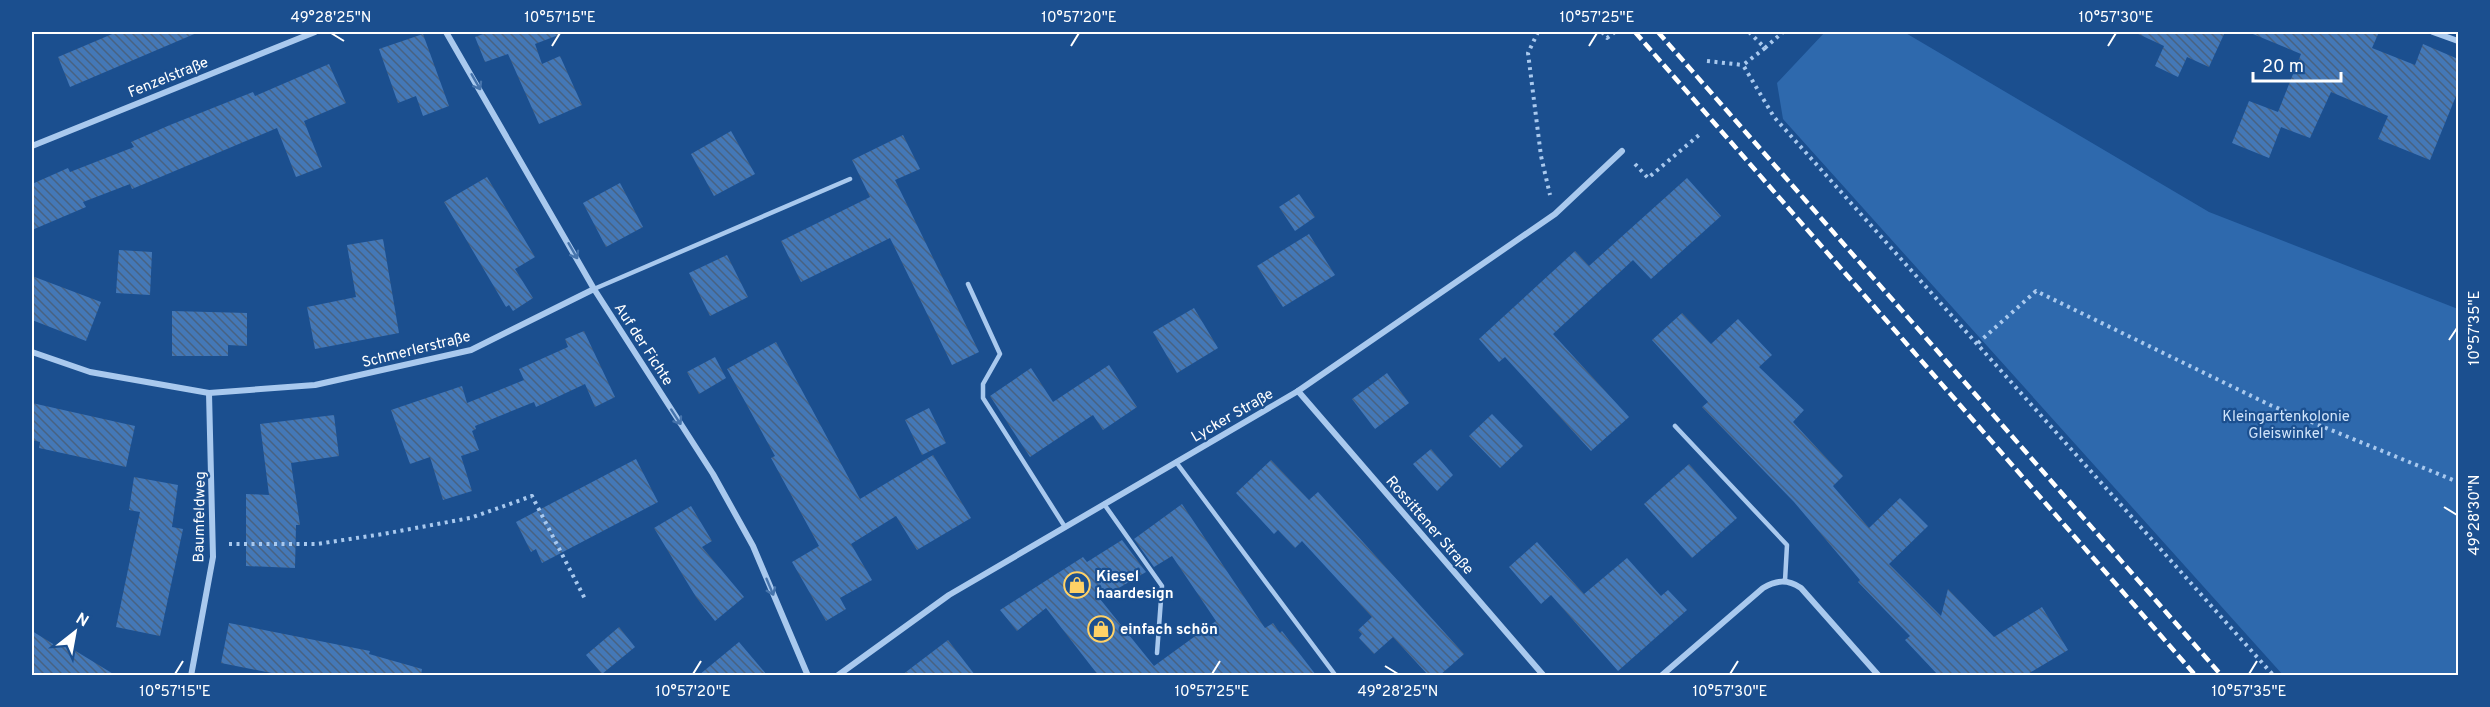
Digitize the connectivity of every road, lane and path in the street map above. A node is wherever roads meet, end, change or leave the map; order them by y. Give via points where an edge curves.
1 (315, 32) edge
2 (446, 32) edge
3 (1538, 32) edge
4 (1602, 32) edge
5 (1615, 32) edge
6 (1749, 32) edge
7 (1783, 32) edge
8 (2433, 32) edge
9 (2458, 41) edge
10 (1765, 48) junction
11 (1707, 61) dead end
12 (1743, 65) junction
13 (1699, 135) dead end
14 (32, 146) edge
15 (1622, 151) joint
16 (850, 179) dead end
17 (1555, 214) junction
18 (968, 284) dead end
19 (594, 289) junction
20 (1978, 344) junction
21 (32, 351) edge
22 (1298, 391) junction
23 (209, 393) junction
24 (1675, 426) dead end
25 (1176, 462) junction
26 (2458, 482) edge
27 (1104, 504) junction
28 (1065, 527) junction
29 (213, 544) junction
30 (1785, 581) junction
31 (585, 599) dead end
32 (1157, 653) dead end
33 (190, 675) edge
34 (808, 675) edge
35 (837, 675) edge
36 (1336, 675) edge
37 (1544, 675) edge
38 (1661, 675) edge
39 (1879, 675) edge
40 (2274, 675) edge

1 - 14 street, Fenzelstraße
2 -> 19 street, Auf der Fichte
3 - 17 path via 1528,53 1541,156
4 - 5 path via 1607,38
6 - 10 path
7 - 10 path
8 - 9 street
10 - 12 path
11 - 12 path
12 - 20 path via 1773,117
13 - 15 path via 1648,178
15 - 17 street, Lycker Straße
16 - 19 lane, Schmerlerstraße
17 - 22 street, Lycker Straße
18 - 28 lane via 1000,354 983,384 983,398
19 - 23 street, Schmerlerstraße via 471,350 315,386
19 -> 34 street, Auf der Fichte via 713,474 748,536
20 - 26 path via 2036,291 2270,405
20 - 40 path
21 - 23 street, Schmerlerstraße via 90,372
22 - 25 street, Lycker Straße
22 - 37 street, Rossittener Straße
23 - 29 street, Baumfeldweg
24 - 30 lane via 1787,545
25 - 27 street, Lycker Straße
25 - 36 lane
27 - 28 street, Lycker Straße
27 - 32 lane via 1162,586
28 - 35 street, Lycker Straße via 950,595
29 - 31 path via 317,544 470,518 532,496
29 - 33 street, Baumfeldweg
30 - 38 street via 1763,588
30 - 39 street via 1801,588

